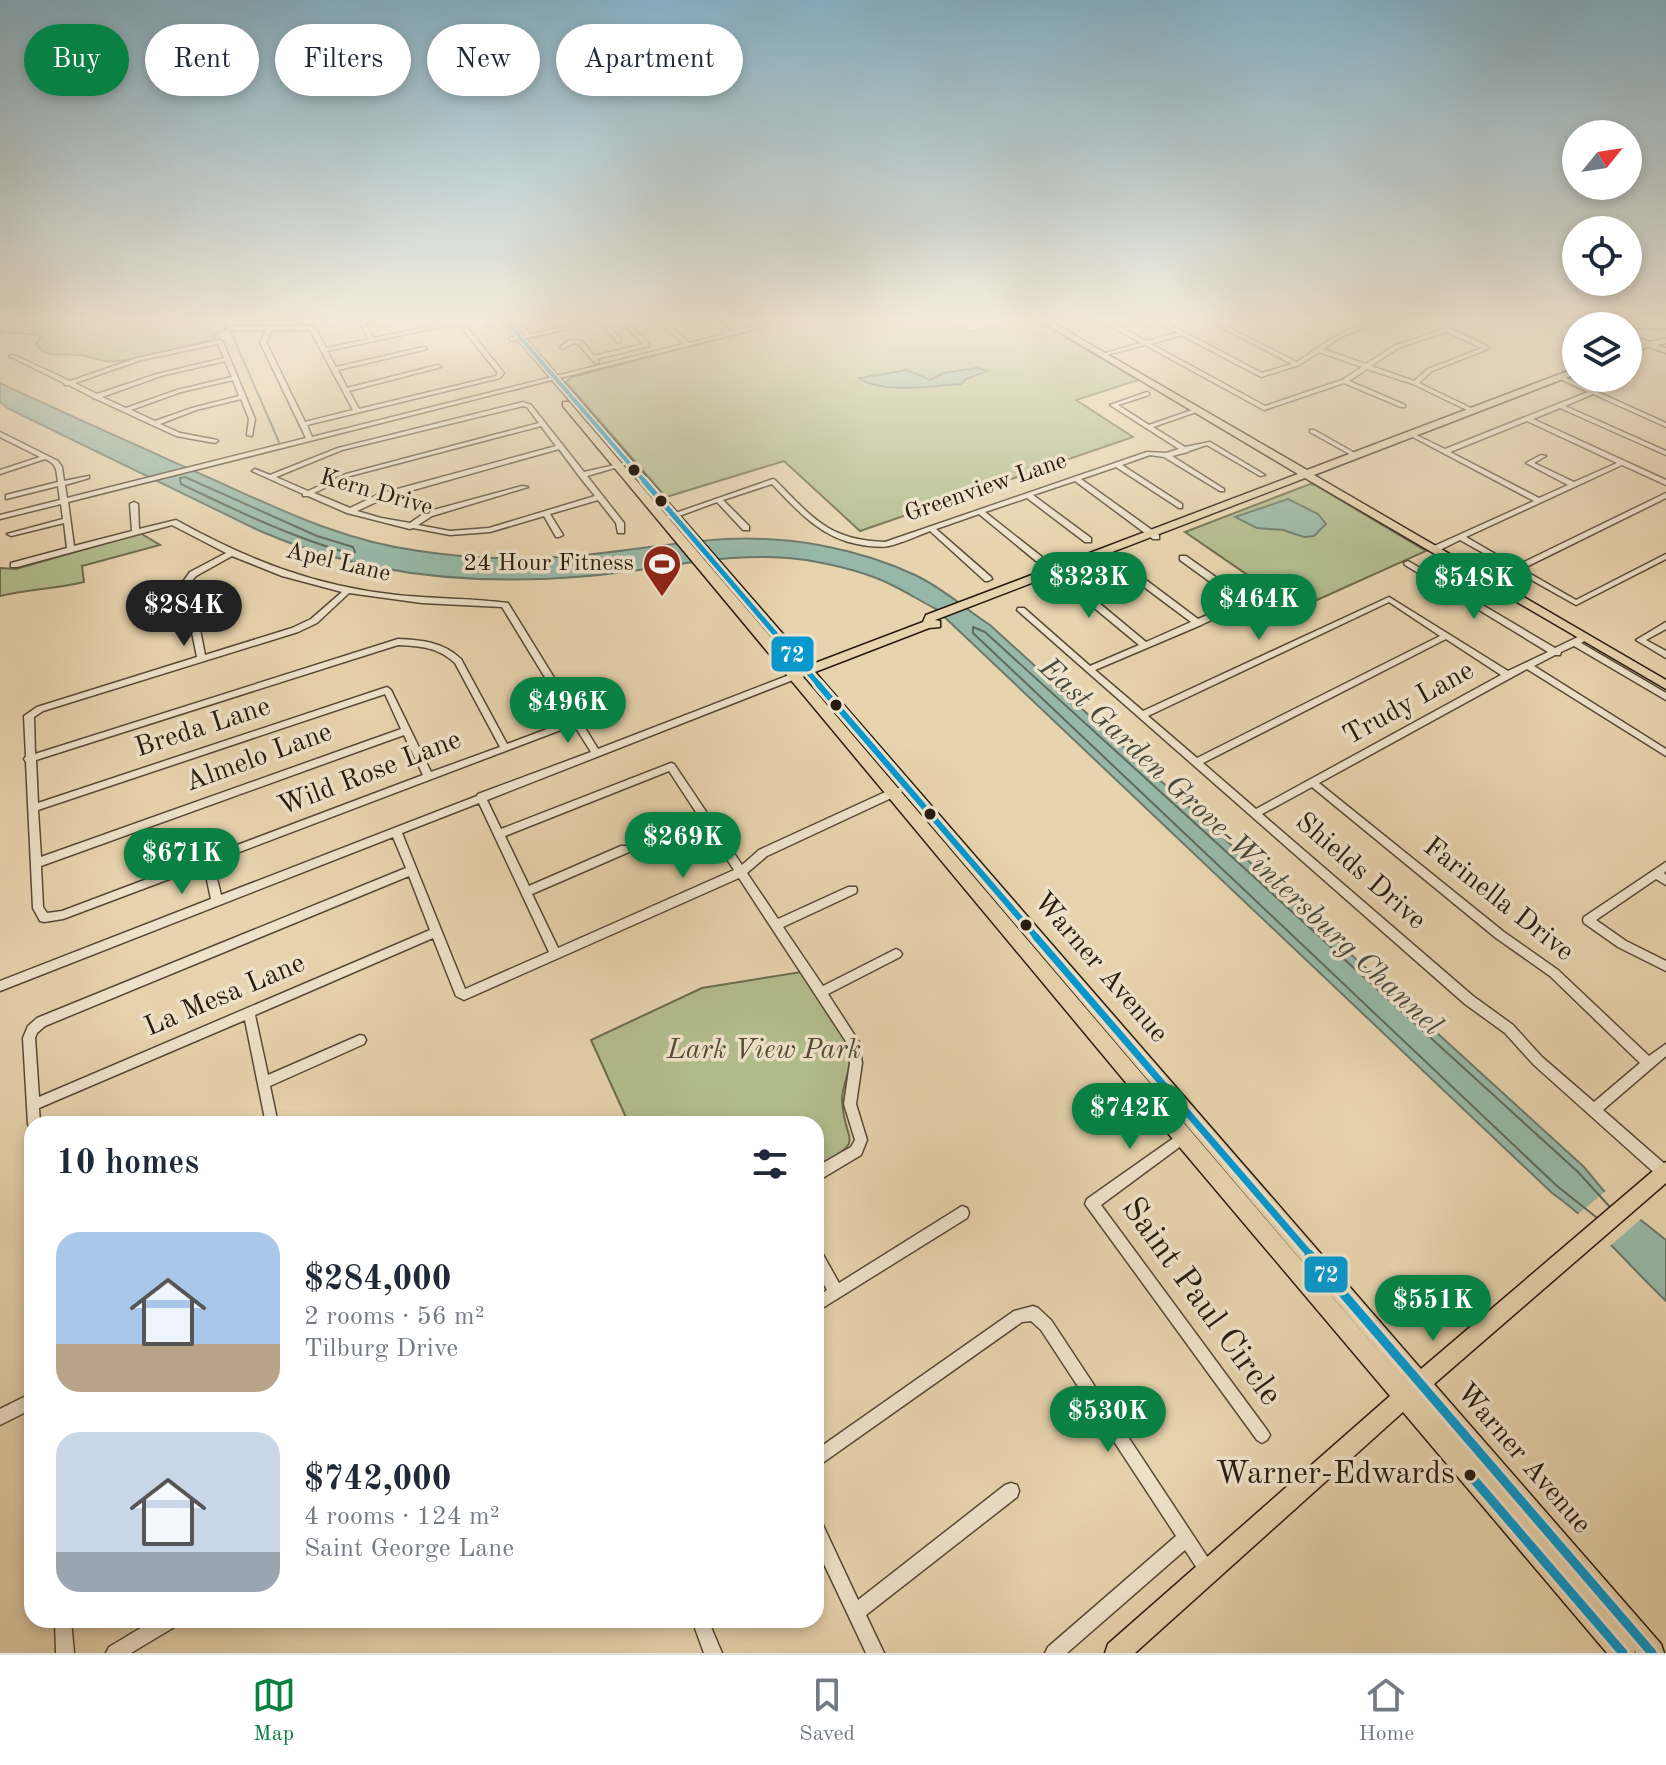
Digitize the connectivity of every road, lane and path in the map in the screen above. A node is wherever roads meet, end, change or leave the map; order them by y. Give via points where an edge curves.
1 (98, 398) edge
2 (157, 398) edge
3 (238, 398) edge
4 (243, 398) edge
5 (290, 398) edge
6 (350, 398) edge
7 (408, 398) edge
8 (461, 398) edge
9 (475, 398) edge
10 (568, 398) edge
11 (1134, 398) edge
12 (1177, 398) edge
13 (1246, 398) edge
14 (1293, 398) edge
15 (1384, 398) edge
16 (1450, 398) edge
17 (1506, 398) edge
18 (1577, 398) edge
19 (1603, 398) edge
20 (463, 401) junction
21 (1559, 405) junction
22 (1403, 406) dead end
23 (125, 410) junction
24 (1197, 410) junction
25 (1475, 410) junction
26 (357, 411) junction
27 (1526, 418) junction
28 (390, 419) junction
29 (154, 424) junction
30 (303, 424) junction
31 (542, 424) junction
32 (1666, 425) edge
33 (1148, 427) junction
34 (1312, 431) dead end
35 (0, 434) edge
36 (399, 434) junction
37 (1412, 435) junction
38 (310, 439) junction
39 (215, 441) dead end
40 (559, 447) junction
41 (1186, 451) junction
42 (1444, 452) junction
43 (255, 453) junction
44 (1666, 453) edge
45 (1166, 455) junction
46 (1357, 456) junction
47 (1543, 456) dead end
48 (46, 457) junction
49 (1622, 463) junction
50 (623, 464) junction
51 (1116, 464) junction
52 (255, 471) dead end
53 (0, 472) edge
54 (581, 475) junction
55 (1262, 475) dead end
56 (1307, 475) junction
57 (87, 477) dead end
58 (270, 477) junction
59 (1075, 478) junction
60 (62, 483) junction
61 (1666, 483) edge
62 (1574, 485) junction
63 (524, 487) dead end
64 (1222, 490) dead end
65 (306, 494) junction
66 (1028, 495) junction
67 (1666, 495) edge
68 (9, 497) dead end
69 (599, 497) junction
70 (64, 501) junction
71 (720, 501) junction
72 (1539, 501) junction
73 (134, 504) dead end
74 (1179, 506) dead end
75 (350, 511) junction
76 (980, 512) junction
77 (546, 513) junction
78 (0, 517) edge
79 (668, 517) junction
80 (67, 520) junction
81 (410, 527) junction
82 (746, 528) dead end
83 (932, 529) junction
84 (621, 531) dead end
85 (136, 532) junction
86 (11, 534) dead end
87 (559, 535) dead end
88 (1153, 535) junction
89 (1460, 537) junction
90 (1088, 540) dead end
91 (690, 542) junction
92 (71, 549) junction
93 (1435, 549) junction
94 (231, 553) junction
95 (1666, 556) edge
96 (1183, 558) dead end
97 (1039, 559) dead end
98 (697, 560) junction
99 (1408, 563) dead end
100 (14, 565) dead end
101 (1516, 569) junction
102 (720, 571) junction
103 (1057, 573) junction
104 (1135, 576) dead end
105 (988, 579) dead end
106 (348, 590) junction
107 (732, 592) junction
108 (232, 609) dead end
109 (1021, 610) dead end
110 (193, 617) junction
111 (1198, 623) junction
112 (1666, 625) edge
113 (1446, 636) junction
114 (1580, 640) junction
115 (1145, 645) junction
116 (1557, 653) junction
117 (1666, 655) edge
118 (202, 659) junction
119 (1527, 665) junction
120 (1090, 669) junction
121 (800, 674) junction
122 (1508, 675) junction
123 (1666, 685) edge
124 (1666, 697) edge
125 (1142, 715) junction
126 (577, 721) junction
127 (836, 724) junction
128 (406, 731) junction
129 (505, 748) junction
130 (873, 751) junction
131 (596, 753) junction
132 (1666, 753) edge
133 (29, 759) junction
134 (1197, 762) junction
135 (429, 777) junction
136 (1312, 782) junction
137 (898, 790) junction
138 (481, 797) junction
139 (34, 808) junction
140 (1256, 813) junction
141 (396, 831) junction
142 (499, 834) junction
143 (625, 849) dead end
144 (208, 861) junction
145 (37, 863) junction
146 (1666, 866) edge
147 (412, 870) junction
148 (741, 872) junction
149 (1656, 873) junction
150 (1666, 881) edge
151 (852, 890) dead end
152 (526, 892) junction
153 (217, 901) junction
154 (777, 925) junction
155 (436, 932) junction
156 (896, 954) dead end
157 (556, 955) junction
158 (1666, 966) edge
159 (0, 986) edge
160 (822, 992) junction
161 (249, 1012) junction
162 (360, 1040) dead end
163 (1666, 1049) edge
164 (1648, 1063) junction
165 (263, 1083) junction
166 (33, 1105) junction
167 (1594, 1110) junction
168 (34, 1116) edge
169 (270, 1116) edge
170 (1190, 1133) junction
171 (824, 1169) edge
172 (1665, 1169) edge
173 (962, 1213) dead end
174 (824, 1270) edge
175 (836, 1292) junction
176 (824, 1300) edge
177 (1411, 1391) junction
178 (24, 1405) edge
179 (0, 1417) edge
180 (1262, 1435) dead end
181 (824, 1453) edge
182 (1011, 1491) dead end
183 (1187, 1538) junction
184 (824, 1546) edge
185 (1210, 1572) junction
186 (855, 1613) junction
187 (63, 1628) edge
188 (157, 1628) edge
189 (703, 1628) edge
190 (1603, 1630) junction
191 (65, 1653) edge
192 (115, 1653) edge
193 (713, 1653) edge
194 (875, 1653) edge
195 (1054, 1653) edge
196 (1117, 1653) edge
197 (1623, 1653) edge
198 (1632, 1653) edge
199 (1652, 1653) edge

1 - 23 street
2 - 23 street
3 - 29 street
4 - 43 street via 253,423
5 - 30 street
6 - 26 street
7 - 26 street
8 - 20 street
9 - 20 street
10 - 50 main road, Warner Avenue
11 - 33 street via 1113,405
12 - 24 main road
13 - 14 street via 1264,408
15 - 22 street
16 - 25 street
17 - 25 main road
18 - 21 street
19 - 32 street
20 - 28 street
21 - 27 street
21 - 44 street
23 - 29 street
24 - 33 street
24 - 56 main road
25 - 37 main road
26 - 30 street
27 - 42 street
27 - 49 street
28 - 36 street
28 - 38 street
29 - 39 street via 178,435
30 - 38 street
31 - 36 street via 523,404
31 - 40 street
31 - 65 street via 348,475
33 - 41 street
34 - 46 street
35 - 48 street
36 - 58 street via 315,457
37 - 42 street
37 - 46 main road
38 - 43 street
40 - 54 street
40 - 75 street via 382,496
41 - 45 street, Greenview Lane
41 - 55 street, Greenview Lane via 1208,443
42 - 72 street
43 - 70 street
45 - 51 street, Greenview Lane via 1149,453
45 - 64 street
46 - 56 main road
47 - 62 street via 1529,463
48 - 53 street
48 - 60 street via 59,467
49 - 61 street
49 - 62 street
50 - 54 street
50 - 79 main road, Warner Avenue
51 - 59 street, Greenview Lane
51 - 74 street
52 - 58 street, Kern Drive
54 - 69 street
56 - 88 main road
56 - 93 main road
57 - 60 street
58 - 65 street, Kern Drive
59 - 66 street, Greenview Lane
59 - 88 street
60 - 68 street
60 - 70 street
62 - 72 street
63 - 81 street via 429,514
65 - 75 street, Kern Drive
66 - 76 street, Greenview Lane
66 - 90 street
67 - 101 street
69 - 77 street, Kern Drive
69 - 84 street
70 - 78 street
70 - 80 street
71 - 79 street
71 - 82 street
71 - 83 street, Greenview Lane via 773,481 836,538 886,544
72 - 89 street
73 - 85 street
75 - 81 street, Kern Drive
76 - 83 street, Greenview Lane
76 - 97 street
77 - 81 street, Kern Drive via 492,534
77 - 87 street
79 - 91 main road, Warner Avenue
80 - 86 street
80 - 92 street
83 - 105 street
85 - 92 street
85 - 94 street, Apel Lane via 173,522
88 - 103 main road
89 - 93 street
89 - 101 street
91 - 98 main road, Warner Avenue
91 - 102 main road, Warner Avenue
92 - 100 street
93 - 114 main road
94 - 106 street, Apel Lane via 287,575
94 - 110 street via 186,583
95 - 101 street via 1576,603
96 - 111 street via 1244,601
98 - 102 main road
98 - 107 main road, Warner Avenue
99 - 116 street
102 - 107 main road, Warner Avenue
103 - 115 street
103 - 121 main road
104 - 111 street
106 - 118 street via 314,621
106 - 126 street, Apel Lane via 505,605
107 - 121 main road, Warner Avenue
108 - 110 street
109 - 120 street, Shields Drive
110 - 118 street
111 - 115 street
112 - 117 street via 1640,640
113 - 122 street
113 - 125 street via 1389,599
113 - 134 street
114 - 116 street, Trudy Lane
114 - 123 main road
114 - 124 street
115 - 120 street
116 - 119 street, Trudy Lane
118 - 133 street via 40,709 29,716
119 - 122 street, Trudy Lane
119 - 132 street
120 - 125 street, Shields Drive
121 - 127 main road, Warner Avenue
121 - 130 main road, Warner Avenue
121 - 131 street
122 - 136 street, Trudy Lane
125 - 134 street, Shields Drive
126 - 129 street, Wild Rose Lane
126 - 131 street
127 - 130 main road via 843,723
127 - 137 main road, Warner Avenue
128 - 135 street
128 - 139 street, Breda Lane via 387,690
128 - 145 street, Almelo Lane
129 - 133 street via 448,649 398,642
129 - 135 street, Wild Rose Lane
130 - 137 main road, Warner Avenue
131 - 138 street
133 - 139 street
134 - 140 street, Shields Drive
135 - 144 street, Wild Rose Lane
136 - 140 street, Trudy Lane
136 - 164 street, Farinella Drive via 1554,973
137 - 148 street via 763,853
137 - 170 main road, Warner Avenue
138 - 141 street
138 - 142 street
139 - 145 street
140 - 167 street, Shields Drive via 1509,1029
141 - 147 street
141 - 153 street
142 - 148 street via 671,766
142 - 152 street
143 - 152 street
144 - 145 street, Wild Rose Lane via 44,918 38,908
144 - 153 street
146 - 149 street
147 - 155 street
147 - 166 street via 41,1022 29,1038
148 - 154 street
148 - 157 street
149 - 150 street
149 - 158 street via 1588,920
151 - 154 street
152 - 157 street
153 - 159 street
154 - 160 street
155 - 157 street via 464,995
155 - 161 street, La Mesa Lane
156 - 160 street
160 - 171 street via 848,1031 856,1054 850,1104 861,1136 856,1151
161 - 165 street
161 - 166 street, La Mesa Lane
162 - 165 street
163 - 164 street
164 - 167 street
165 - 169 street
166 - 168 street
167 - 172 street, Shields Drive
170 - 177 main road, Warner Avenue
170 - 180 street, Saint Paul Circle via 1092,1204
172 - 177 main road
173 - 175 street
174 - 175 street
175 - 176 street
177 - 185 main road
177 - 190 main road, Warner Avenue
177 - 199 main road, Warner Avenue
178 - 179 street
181 - 183 street via 1019,1316 1033,1313
182 - 186 street
183 - 185 street
183 - 195 street
184 - 186 street
185 - 196 main road
186 - 194 street
187 - 191 street
188 - 192 street
189 - 193 street
190 - 197 main road, Warner Avenue
190 - 198 main road

